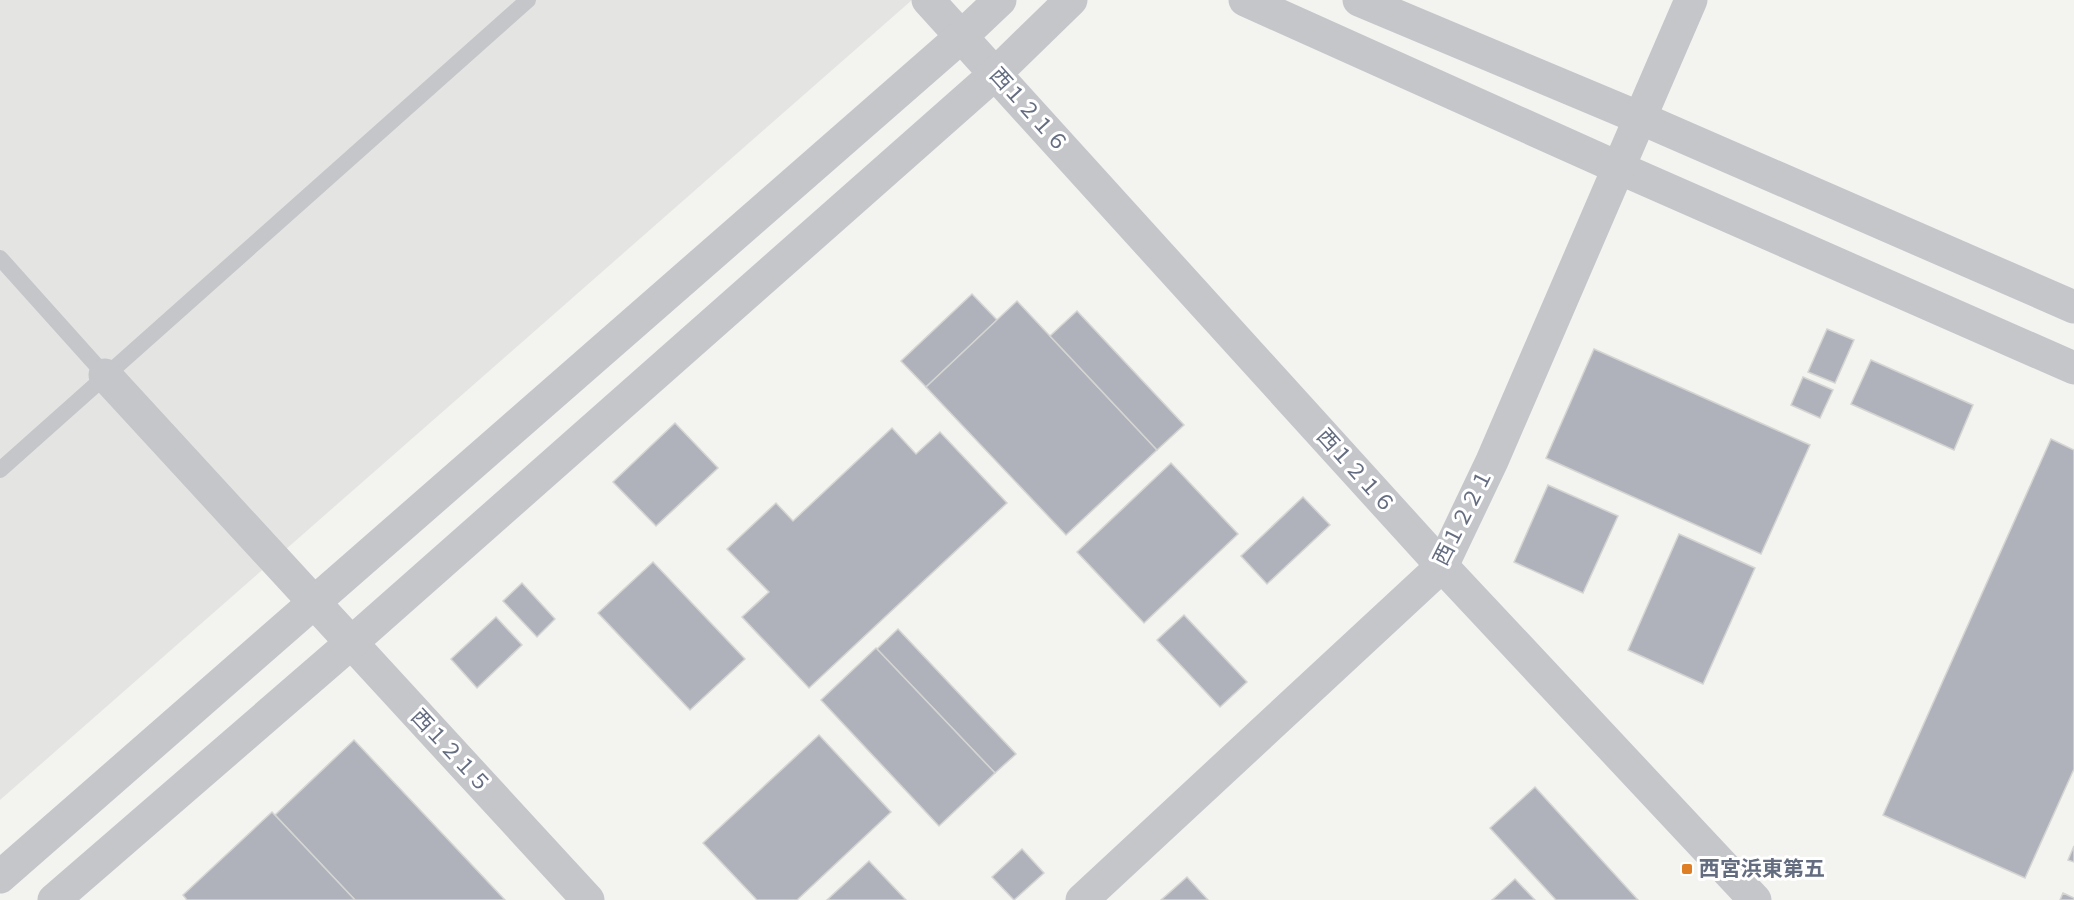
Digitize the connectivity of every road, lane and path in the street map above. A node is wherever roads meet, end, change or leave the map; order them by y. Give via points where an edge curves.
1 (528, 0) edge
2 (927, 0) edge
3 (1000, 0) edge
4 (1071, 0) edge
5 (1245, 0) edge
6 (1359, 0) edge
7 (1691, 0) edge
8 (962, 36) junction
9 (996, 73) junction
10 (1640, 118) junction
11 (1619, 168) junction
12 (0, 258) edge
13 (2074, 307) edge
14 (2074, 368) edge
15 (105, 375) junction
16 (0, 470) edge
17 (1442, 566) junction
18 (313, 602) junction
19 (351, 643) junction
20 (0, 877) edge
21 (54, 900) edge
22 (588, 900) edge
23 (1082, 900) edge
24 (1755, 900) edge

1 - 15 lane
2 - 8 street, 西１２１６
3 - 8 street
4 - 9 street
5 - 11 street
6 - 10 street
7 - 10 street, 西１２２１
8 - 9 street, 西１２１６
8 - 18 street
9 - 17 street, 西１２１６
9 - 19 street
10 - 11 street, 西１２２１
10 - 13 street
11 - 14 street
11 - 17 street, 西１２２１ via 1492,461
12 - 15 lane
15 - 16 lane
15 - 18 street, 西１２１５
17 - 23 street, 西１２２１
17 - 24 street, 西１２１６
18 - 19 street, 西１２１５
18 - 20 street
19 - 21 street
19 - 22 street, 西１２１５

